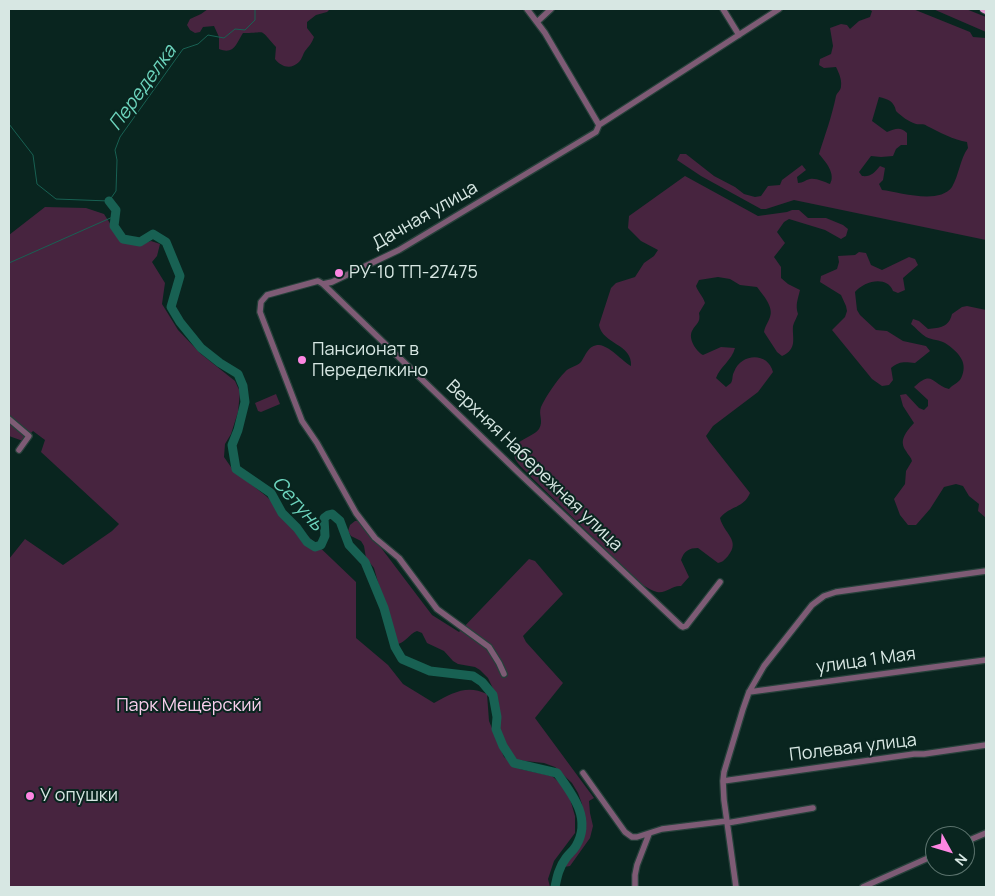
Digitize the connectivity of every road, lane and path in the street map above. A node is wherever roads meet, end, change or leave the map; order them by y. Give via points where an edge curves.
1 (527, 9) edge
2 (552, 9) edge
3 (723, 9) edge
4 (779, 9) edge
5 (537, 22) junction
6 (739, 35) junction
7 (599, 125) junction
8 (323, 284) junction
9 (9, 419) edge
10 (19, 450) dead end
11 (986, 571) edge
12 (720, 582) dead end
13 (986, 660) edge
14 (504, 674) dead end
15 (749, 692) junction
16 (986, 745) edge
17 (583, 773) dead end
18 (723, 781) junction
19 (812, 808) dead end
20 (727, 822) junction
21 (649, 834) junction
22 (925, 859) edge
23 (635, 887) edge
24 (736, 887) edge
25 (863, 887) edge

1 - 5 street
2 - 5 street
3 - 6 street
4 - 6 street
5 - 7 street
6 - 7 street
7 - 8 street, Дачная улица via 596,132 399,250
8 - 12 street, Верхняя Набережная улица via 684,627
8 - 14 street, Дачная улица via 318,282 267,295 261,302 260,312 302,421 356,514 374,538 398,558 437,609 489,648
9 - 10 street via 29,436
11 - 15 street via 824,596 812,605 764,666
13 - 15 street, улица 1 Мая
15 - 18 street
16 - 18 street, Полевая улица
17 - 21 street via 628,835
18 - 20 street
19 - 20 street
20 - 21 street via 652,831
20 - 24 street
21 - 23 street via 637,865
22 - 25 street

